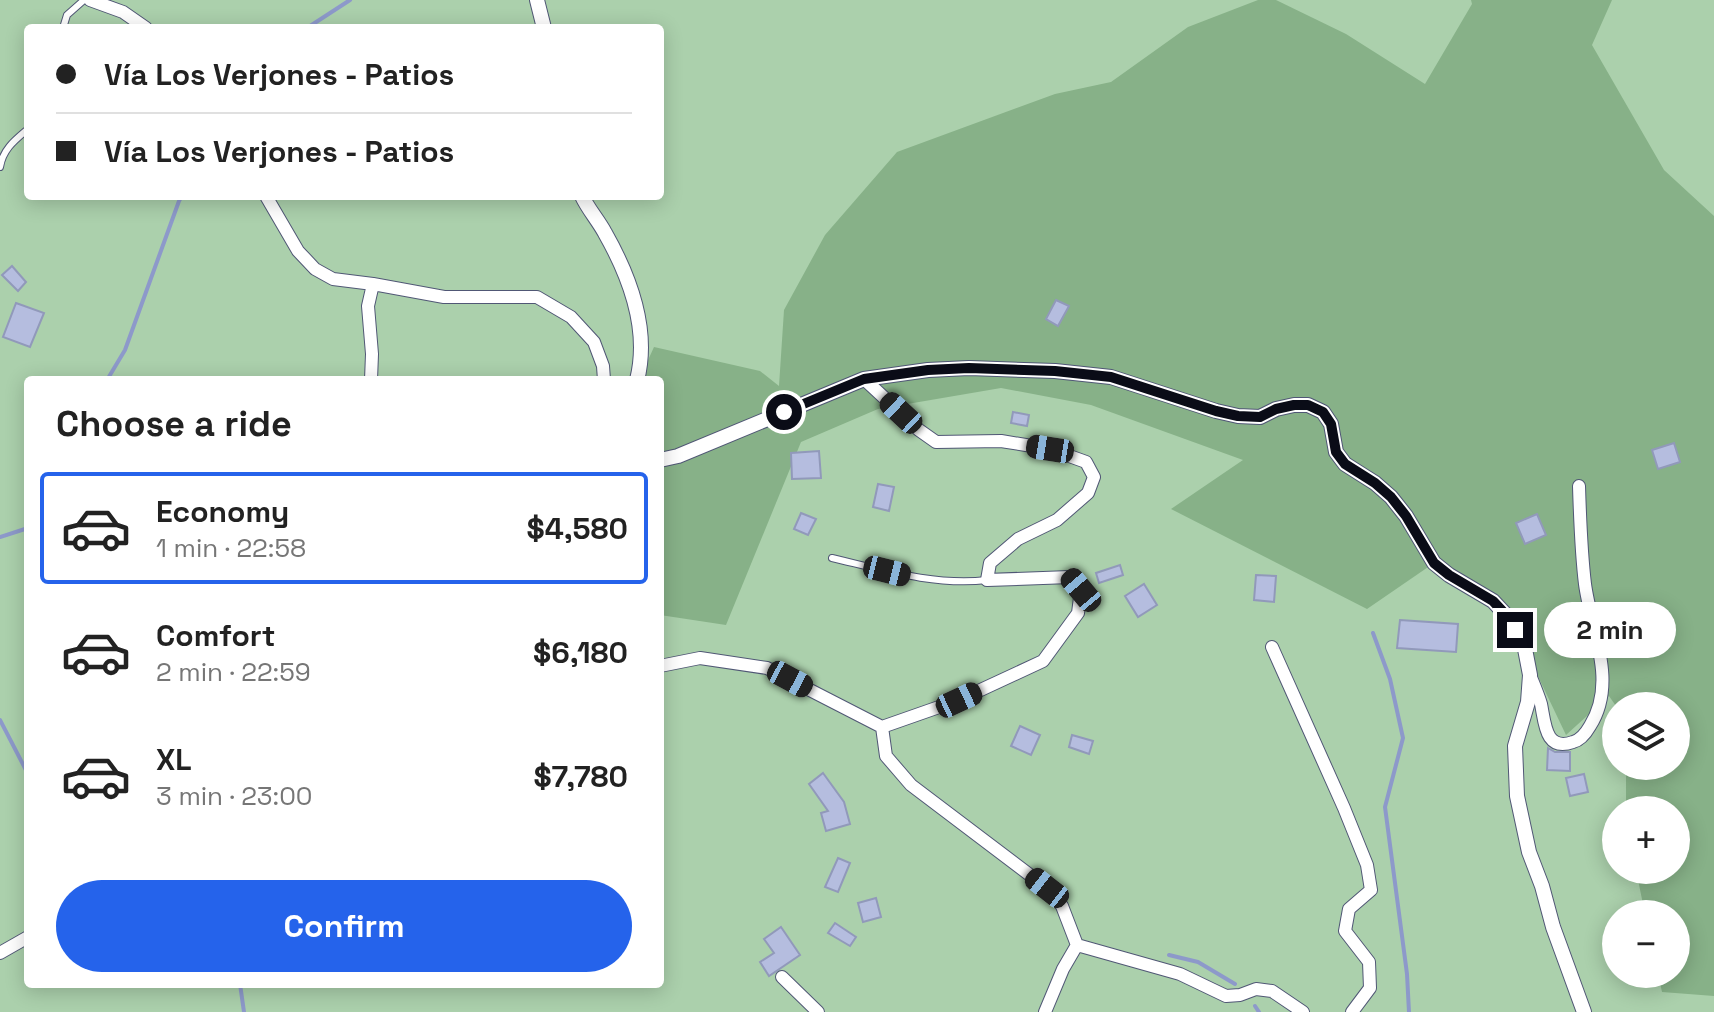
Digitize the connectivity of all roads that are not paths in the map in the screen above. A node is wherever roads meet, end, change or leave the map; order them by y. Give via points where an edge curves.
1 (87, 0) edge
2 (537, 0) edge
3 (64, 24) edge
4 (140, 24) edge
5 (543, 24) edge
6 (24, 132) edge
7 (0, 167) edge
8 (268, 200) edge
9 (584, 200) edge
10 (373, 284) junction
11 (371, 376) edge
12 (604, 376) edge
13 (638, 376) edge
14 (864, 379) junction
15 (664, 459) edge
16 (1579, 486) dead end
17 (832, 558) dead end
18 (987, 580) junction
19 (1272, 647) dead end
20 (664, 665) edge
21 (1530, 675) junction
22 (882, 727) junction
23 (24, 939) edge
24 (1077, 945) junction
25 (0, 953) edge
26 (782, 977) dead end
27 (818, 1012) edge
28 (1045, 1012) edge
29 (1303, 1012) edge
30 (1352, 1012) edge
31 (1584, 1012) edge

1 - 3 lane via 67,15
1 - 4 street
2 - 5 street
6 - 7 lane via 9,144
8 - 10 street via 315,269 333,279
9 - 13 street via 634,295 641,348
10 - 11 street via 368,306
10 - 12 street via 444,297 537,297 571,317 594,342
14 - 15 street
14 - 18 street via 936,442 1001,441 1086,462 1094,477 1088,493 990,563
14 - 21 street via 969,368 1055,371 1111,377 1238,416 1260,417 1308,405 1323,412 1331,424 1336,452 1345,464 1391,497 1434,563 1507,616 1525,649
16 - 21 street via 1585,587 1603,671 1599,711 1581,739 1571,744 1551,740
17 - 18 lane via 914,577
18 - 22 street via 1070,577 1081,590 1078,613 1043,661 959,700
19 - 30 street via 1367,865 1371,890 1349,909 1345,931 1369,962 1370,988
20 - 22 street via 700,658 767,668
21 - 31 street via 1515,746 1517,796 1529,852
22 - 24 street via 886,756 911,785 1047,888 1062,906
23 - 25 street
24 - 28 street
24 - 29 street via 1180,974 1226,996 1272,991
26 - 27 street

